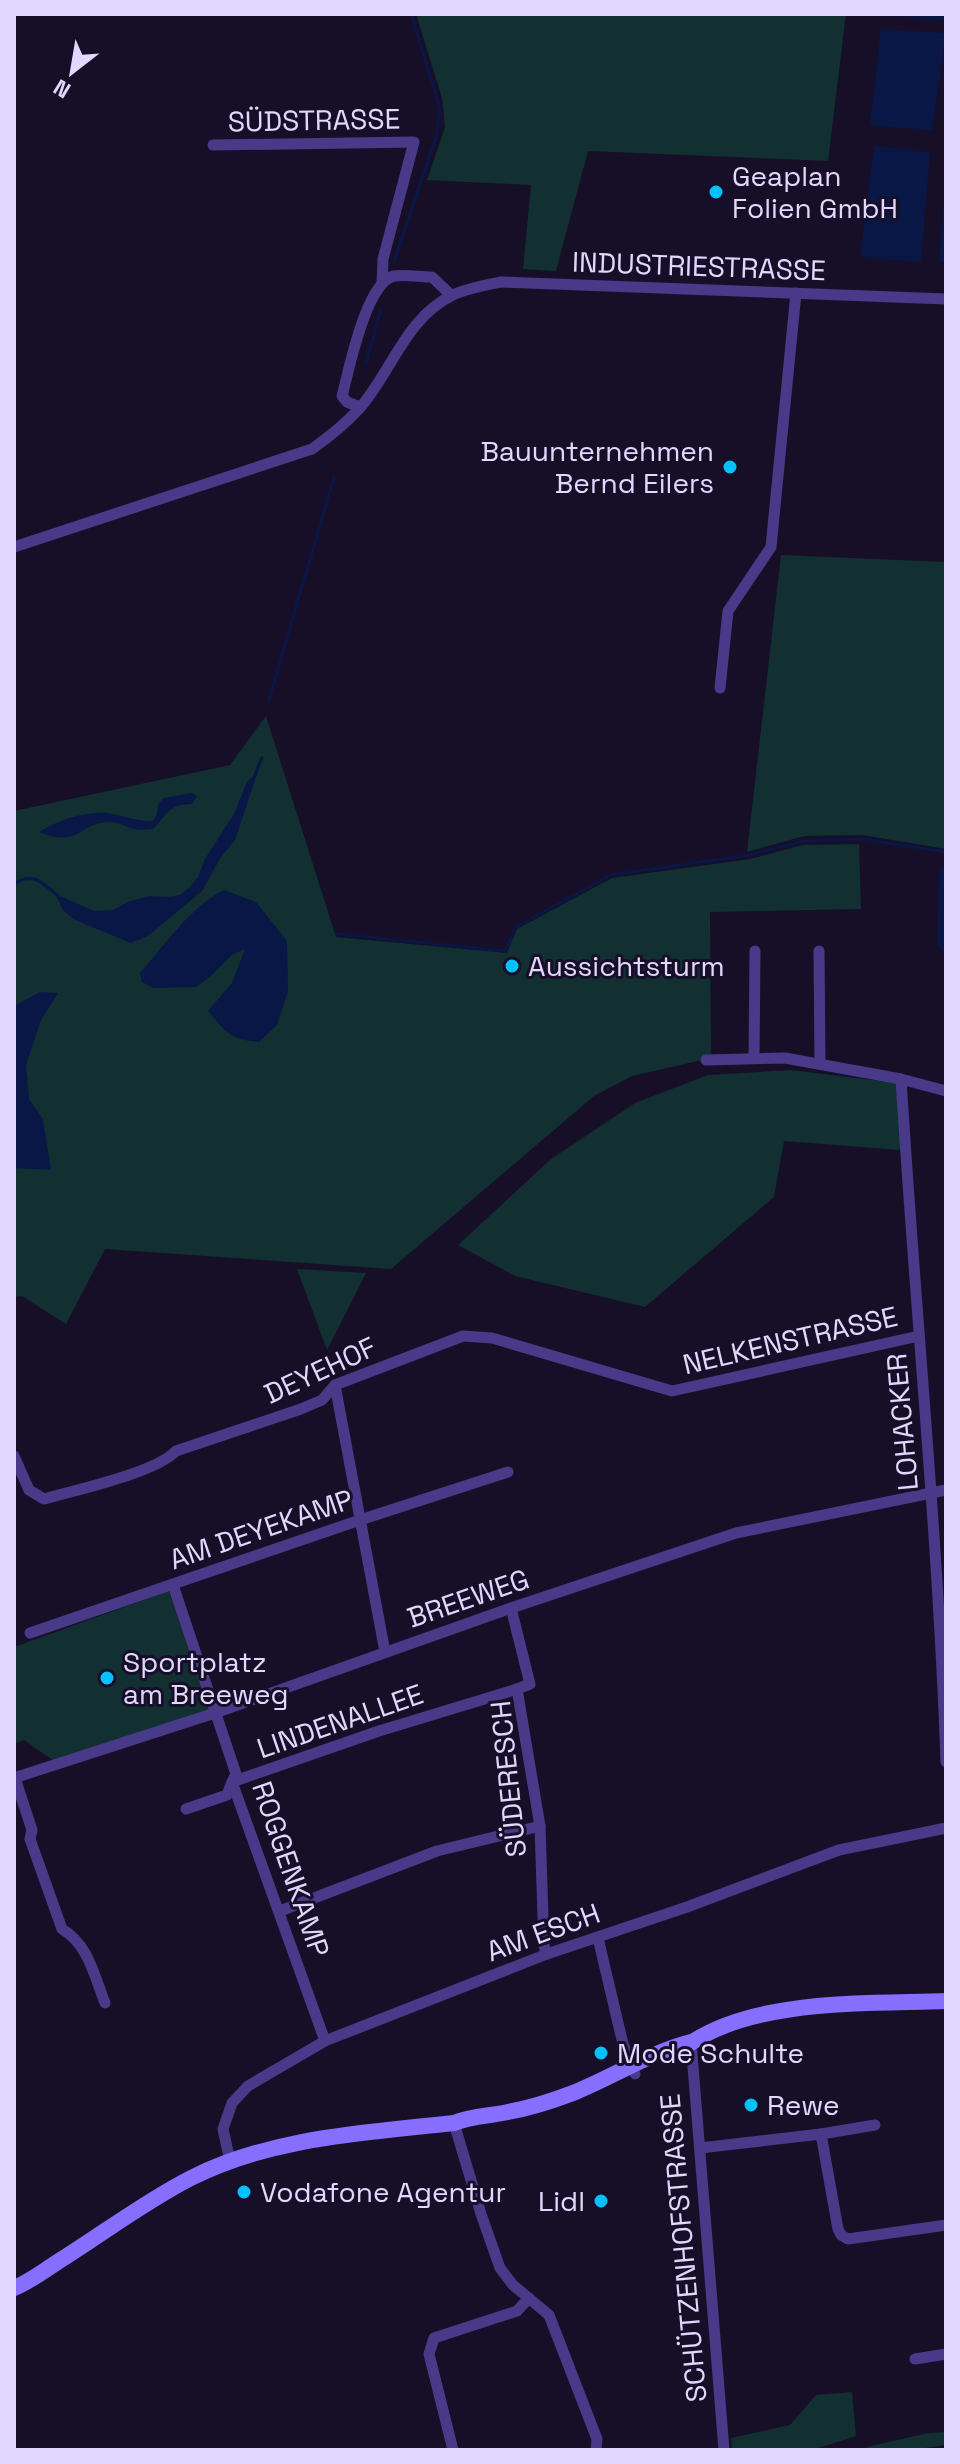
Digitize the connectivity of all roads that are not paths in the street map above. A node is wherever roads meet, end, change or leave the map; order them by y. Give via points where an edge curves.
1 (213, 145) dead end
2 (382, 284) junction
3 (796, 293) junction
4 (451, 295) junction
5 (946, 299) edge
6 (360, 407) junction
7 (14, 547) edge
8 (720, 688) dead end
9 (755, 951) dead end
10 (819, 951) dead end
11 (754, 1058) junction
12 (706, 1060) dead end
13 (820, 1063) junction
14 (901, 1079) junction
15 (946, 1091) edge
16 (919, 1336) junction
17 (335, 1385) junction
18 (672, 1391) joint
19 (14, 1456) edge
20 (508, 1472) dead end
21 (946, 1490) edge
22 (931, 1493) junction
23 (360, 1520) junction
24 (173, 1585) junction
25 (511, 1608) junction
26 (30, 1633) dead end
27 (943, 1646) edge
28 (385, 1652) junction
29 (517, 1689) junction
30 (215, 1713) junction
31 (945, 1727) edge
32 (946, 1762) edge
33 (14, 1778) edge
34 (232, 1782) junction
35 (186, 1809) dead end
36 (540, 1826) junction
37 (946, 1828) edge
38 (280, 1911) junction
39 (598, 1938) junction
40 (547, 1954) junction
41 (946, 2001) edge
42 (105, 2003) dead end
43 (325, 2041) junction
44 (691, 2042) junction
45 (633, 2070) junction
46 (454, 2123) junction
47 (875, 2125) dead end
48 (821, 2134) junction
49 (700, 2148) junction
50 (233, 2161) junction
51 (946, 2225) edge
52 (14, 2288) edge
53 (529, 2298) junction
54 (946, 2354) edge
55 (915, 2359) dead end
56 (453, 2450) edge
57 (596, 2450) edge
58 (724, 2450) edge

1 - 2 street, SÜDSTRASSE via 414,142 383,259
2 - 4 street via 391,276 432,277
2 - 6 street via 369,302 342,396
3 - 4 street, INDUSTRIESTRASSE via 501,282
3 - 5 street, INDUSTRIESTRASSE
3 - 8 street via 771,547 728,611
4 - 6 street, INDUSTRIESTRASSE via 404,340
6 - 7 street, INDUSTRIESTRASSE via 332,434 295,456
9 - 11 street
10 - 13 street
11 - 12 street
11 - 13 street
13 - 14 street
14 - 15 street
14 - 16 street, LOHACKER
16 - 18 street, NELKENSTRASSE
16 - 22 street, LOHACKER
17 - 18 street, DEYEHOF via 463,1336 492,1338
17 - 19 street, DEYEHOF via 322,1400 301,1409 44,1499 29,1490
17 - 23 street
20 - 23 street, AM DEYEKAMP
21 - 22 street, BREEWEG
22 - 25 street, BREEWEG via 736,1533
22 - 27 street, LOHACKER
23 - 24 street, AM DEYEKAMP
23 - 28 street
24 - 26 street, AM DEYEKAMP
24 - 30 street, ROGGENKAMP
25 - 28 street, BREEWEG
25 - 29 street, SÜDERESCH via 530,1684
27 - 31 street, LOHACKER
28 - 30 street, BREEWEG
29 - 34 street, LINDENALLEE
29 - 36 street, SÜDERESCH
30 - 33 street, BREEWEG
30 - 34 street, ROGGENKAMP via 236,1774
31 - 32 street, LOHACKER
33 - 42 street via 62,1929 76,1937
34 - 35 street, LINDENALLEE via 227,1795
34 - 38 street, ROGGENKAMP
36 - 38 street via 437,1851
36 - 40 street, SÜDERESCH
37 - 39 street, AM ESCH via 839,1850
38 - 43 street, ROGGENKAMP
39 - 40 street, AM ESCH
39 - 45 street
40 - 43 street, AM ESCH
41 - 44 main road via 799,2008 732,2024
43 - 50 street, AM ESCH via 248,2086 232,2103 223,2129
44 - 45 main road
44 - 49 street, SCHÜTZENHOFSTRASSE
45 - 46 main road via 541,2103
46 - 50 main road via 294,2143
46 - 53 street via 500,2268
47 - 48 street
48 - 49 street
48 - 51 street via 841,2235 848,2239
49 - 58 street, SCHÜTZENHOFSTRASSE
50 - 52 main road via 167,2192
53 - 56 street via 517,2311 434,2338 429,2354
53 - 57 street via 549,2315 597,2439
54 - 55 street

